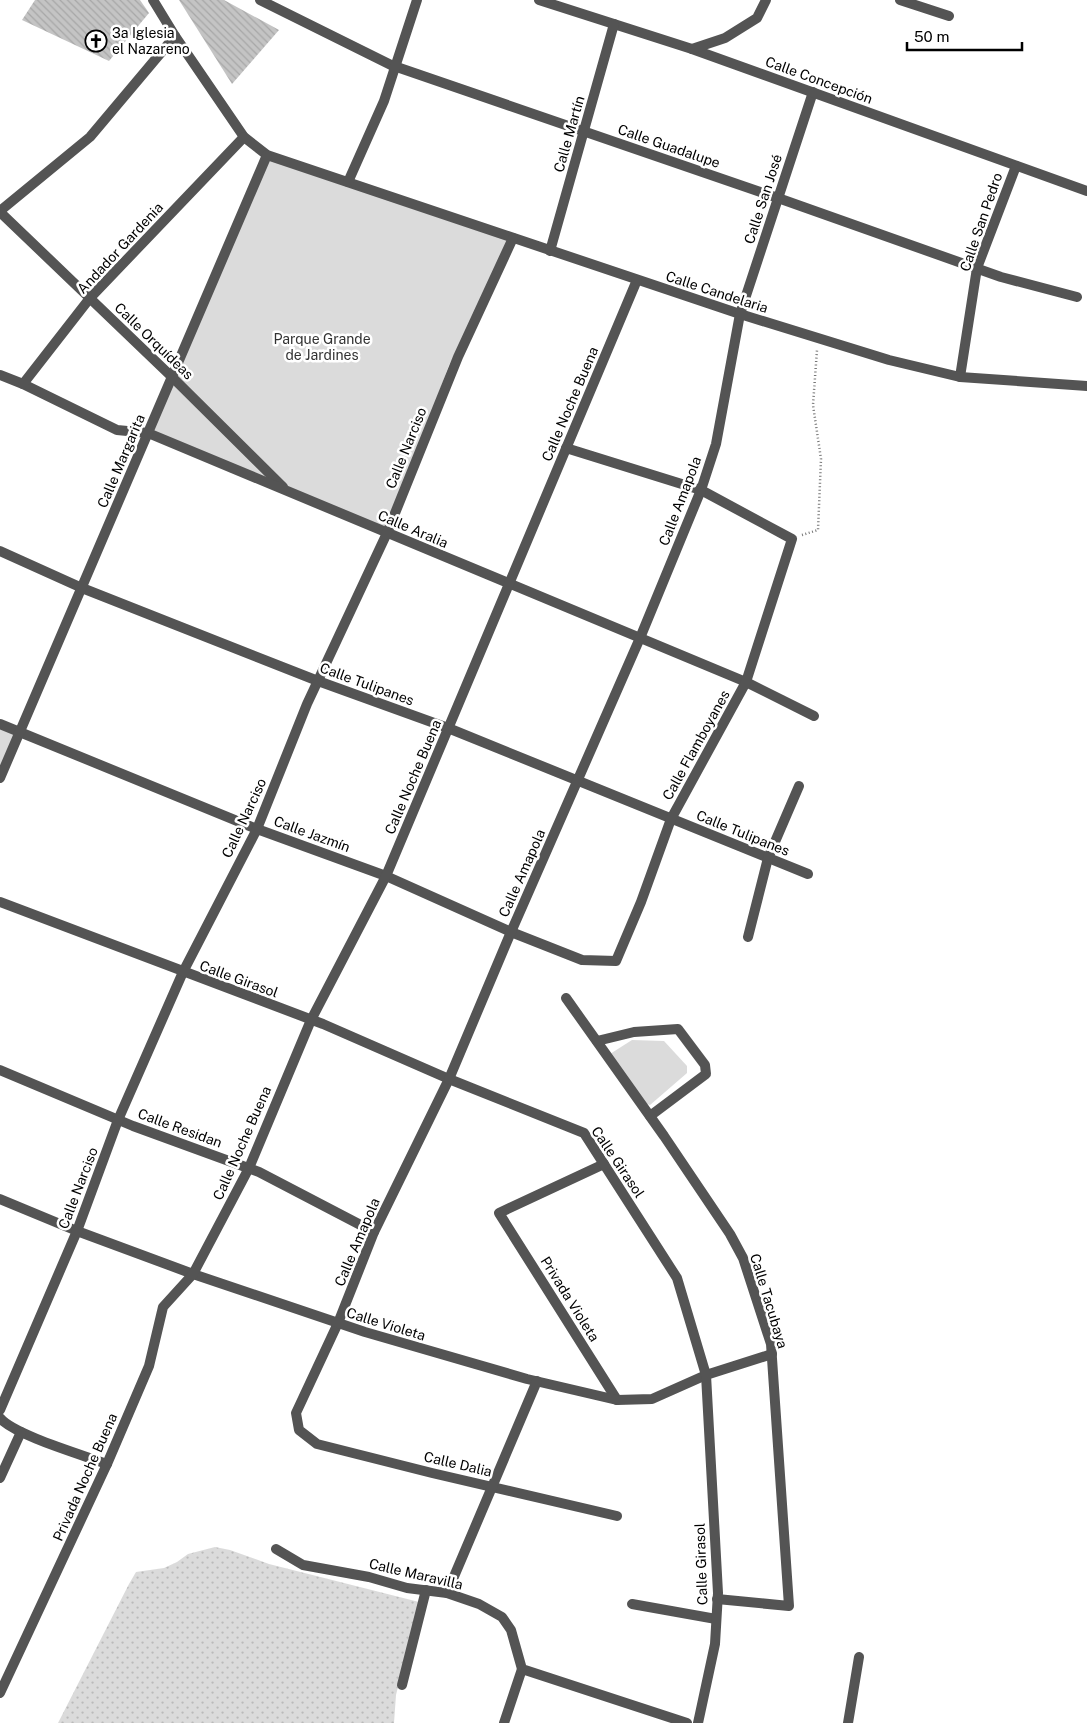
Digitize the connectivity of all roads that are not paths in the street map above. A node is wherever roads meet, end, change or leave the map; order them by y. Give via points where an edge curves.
1 (153, 0) edge
2 (260, 0) edge
3 (417, 0) edge
4 (539, 0) edge
5 (766, 0) edge
6 (900, 0) edge
7 (949, 16) dead end
8 (614, 24) junction
9 (175, 36) junction
10 (692, 49) junction
11 (395, 66) junction
12 (813, 92) junction
13 (584, 131) junction
14 (244, 137) junction
15 (267, 155) junction
16 (1016, 166) junction
17 (348, 182) junction
18 (1087, 192) edge
19 (778, 198) junction
20 (0, 212) edge
21 (513, 238) junction
22 (550, 251) junction
23 (977, 268) junction
24 (637, 280) junction
25 (1076, 297) dead end
26 (90, 298) junction
27 (740, 314) junction
28 (0, 375) edge
29 (172, 377) junction
30 (960, 377) junction
31 (23, 384) junction
32 (1087, 386) edge
33 (148, 433) junction
34 (566, 448) junction
35 (701, 490) junction
36 (287, 491) junction
37 (387, 532) junction
38 (0, 551) edge
39 (509, 583) junction
40 (82, 588) junction
41 (640, 638) junction
42 (318, 681) junction
43 (746, 682) junction
44 (814, 716) dead end
45 (0, 724) edge
46 (448, 728) junction
47 (20, 732) junction
48 (0, 778) edge
49 (577, 781) junction
50 (798, 786) dead end
51 (671, 819) junction
52 (257, 829) junction
53 (768, 858) junction
54 (808, 874) dead end
55 (386, 876) junction
56 (0, 902) edge
57 (511, 932) junction
58 (748, 937) dead end
59 (616, 961) joint
60 (183, 972) junction
61 (566, 998) dead end
62 (310, 1020) junction
63 (597, 1041) junction
64 (0, 1070) edge
65 (449, 1079) junction
66 (650, 1116) junction
67 (118, 1120) junction
68 (604, 1164) junction
69 (249, 1168) junction
70 (0, 1199) edge
71 (77, 1231) junction
72 (374, 1232) junction
73 (193, 1274) junction
74 (338, 1324) junction
75 (772, 1354) junction
76 (706, 1375) junction
77 (537, 1381) junction
78 (617, 1400) junction
79 (0, 1410) edge
80 (0, 1418) edge
81 (299, 1430) joint
82 (21, 1432) junction
83 (107, 1464) junction
84 (0, 1478) edge
85 (492, 1486) junction
86 (616, 1516) dead end
87 (276, 1549) dead end
88 (426, 1590) junction
89 (447, 1592) junction
90 (717, 1599) junction
91 (632, 1604) dead end
92 (716, 1619) junction
93 (859, 1657) dead end
94 (522, 1668) junction
95 (402, 1685) dead end
96 (0, 1693) edge
97 (504, 1723) edge
98 (687, 1723) edge
99 (698, 1723) edge
100 (848, 1723) edge

1 - 9 street, Calle Candelaria
2 - 11 street, Calle Guadalupe
3 - 11 street
4 - 8 street, Calle Concepción
5 - 10 street via 757,18 725,38
6 - 7 street
8 - 10 street, Calle Concepción
8 - 13 street, Calle Martín
9 - 14 street, Calle Candelaria
9 - 20 street via 90,137
10 - 12 street, Calle Concepción
11 - 13 street, Calle Guadalupe
11 - 17 street via 384,101
12 - 16 street, Calle Concepción
12 - 19 street, Calle San José
13 - 19 street, Calle Guadalupe
13 - 22 street, Calle Martín
14 - 15 street, Calle Candelaria
14 - 26 street, Andador Gardenia
15 - 17 street, Calle Candelaria
15 - 29 street, Calle Margarita
16 - 18 street, Calle Concepción
16 - 23 street, Calle San Pedro
17 - 21 street, Calle Candelaria
19 - 23 street, Calle Guadalupe
19 - 27 street, Calle San José
20 - 26 street, Calle Orquídeas
21 - 22 street, Calle Candelaria
21 - 37 street, Calle Narciso via 458,357
22 - 24 street, Calle Candelaria
23 - 25 street, Calle Guadalupe
23 - 30 street, Calle San Pedro
24 - 27 street, Calle Candelaria
24 - 34 street, Calle Noche Buena
26 - 29 street, Calle Orquídeas
26 - 31 street, Andador Gardenia
27 - 30 street, Calle Candelaria via 889,360
27 - 35 street, Calle Amapola via 716,444
28 - 31 street, Calle Aralia
29 - 33 street, Calle Margarita
29 - 36 street, Calle Orquídeas
30 - 32 street, Calle Candelaria
31 - 33 street, Calle Aralia via 117,430
33 - 36 street, Calle Aralia
33 - 40 street, Calle Margarita
34 - 35 street
34 - 39 street, Calle Noche Buena
35 - 41 street, Calle Amapola
35 - 43 street, Calle Flamboyanes via 792,539
36 - 37 street, Calle Aralia
37 - 39 street, Calle Aralia
37 - 42 street, Calle Narciso
38 - 40 street, Calle Tulipanes
39 - 41 street, Calle Aralia
39 - 46 street, Calle Noche Buena
40 - 42 street, Calle Tulipanes
40 - 47 street, Calle Margarita
41 - 43 street, Calle Aralia
41 - 49 street, Calle Amapola
42 - 46 street, Calle Tulipanes
42 - 52 street, Calle Narciso
43 - 44 street, Calle Aralia
43 - 51 street, Calle Flamboyanes
45 - 47 street, Calle Jazmín
46 - 49 street, Calle Tulipanes
46 - 55 street, Calle Noche Buena
47 - 48 street, Calle Margarita
47 - 52 street, Calle Jazmín
49 - 51 street, Calle Tulipanes
49 - 57 street, Calle Amapola
50 - 53 street
51 - 53 street, Calle Tulipanes
51 - 59 street, Calle Flamboyanes
52 - 55 street, Calle Jazmín
52 - 60 street, Calle Narciso
53 - 54 street, Calle Tulipanes
53 - 58 street
55 - 57 street, Calle Jazmín
55 - 62 street, Calle Noche Buena
56 - 60 street, Calle Girasol
57 - 59 street, Calle Jazmín via 582,960
57 - 65 street, Calle Amapola
60 - 62 street, Calle Girasol
60 - 67 street, Calle Narciso
61 - 63 street, Calle Tacubaya
62 - 65 street, Calle Girasol
62 - 69 street, Calle Noche Buena
63 - 66 street, Calle Tacubaya
63 - 66 street via 634,1032 678,1029 705,1065 706,1074
64 - 67 street, Calle Residan
65 - 68 street, Calle Girasol via 584,1133
65 - 72 street, Calle Amapola
66 - 75 street, Calle Tacubaya via 743,1258
67 - 69 street, Calle Residan
67 - 71 street, Calle Narciso
68 - 76 street, Calle Girasol via 677,1278
68 - 78 street, Privada Violeta via 499,1213
69 - 72 street, Calle Residan
69 - 73 street, Calle Noche Buena
70 - 71 street, Calle Violeta
71 - 73 street, Calle Violeta
71 - 79 street, Calle Narciso
72 - 74 street, Calle Amapola
73 - 74 street, Calle Violeta
73 - 83 street, Privada Noche Buena via 163,1307 148,1366
74 - 77 street, Calle Violeta
74 - 81 street, Calle Amapola via 296,1413
75 - 76 street, Calle Violeta
75 - 90 street, Calle Tacubaya via 789,1606
76 - 78 street, Calle Violeta via 652,1399
76 - 90 street, Calle Girasol
77 - 78 street, Calle Violeta
77 - 85 street
80 - 82 street
81 - 85 street, Calle Dalia via 317,1444
82 - 83 street
82 - 84 street
83 - 96 street, Privada Noche Buena
85 - 86 street, Calle Dalia
85 - 89 street
87 - 88 street, Calle Maravilla via 303,1565
88 - 89 street, Calle Maravilla
88 - 95 street
89 - 94 street, Calle Maravilla via 502,1617 511,1630
90 - 92 street, Calle Girasol
91 - 92 street
92 - 99 street, Calle Girasol via 715,1644
93 - 100 street
94 - 97 street
94 - 98 street

